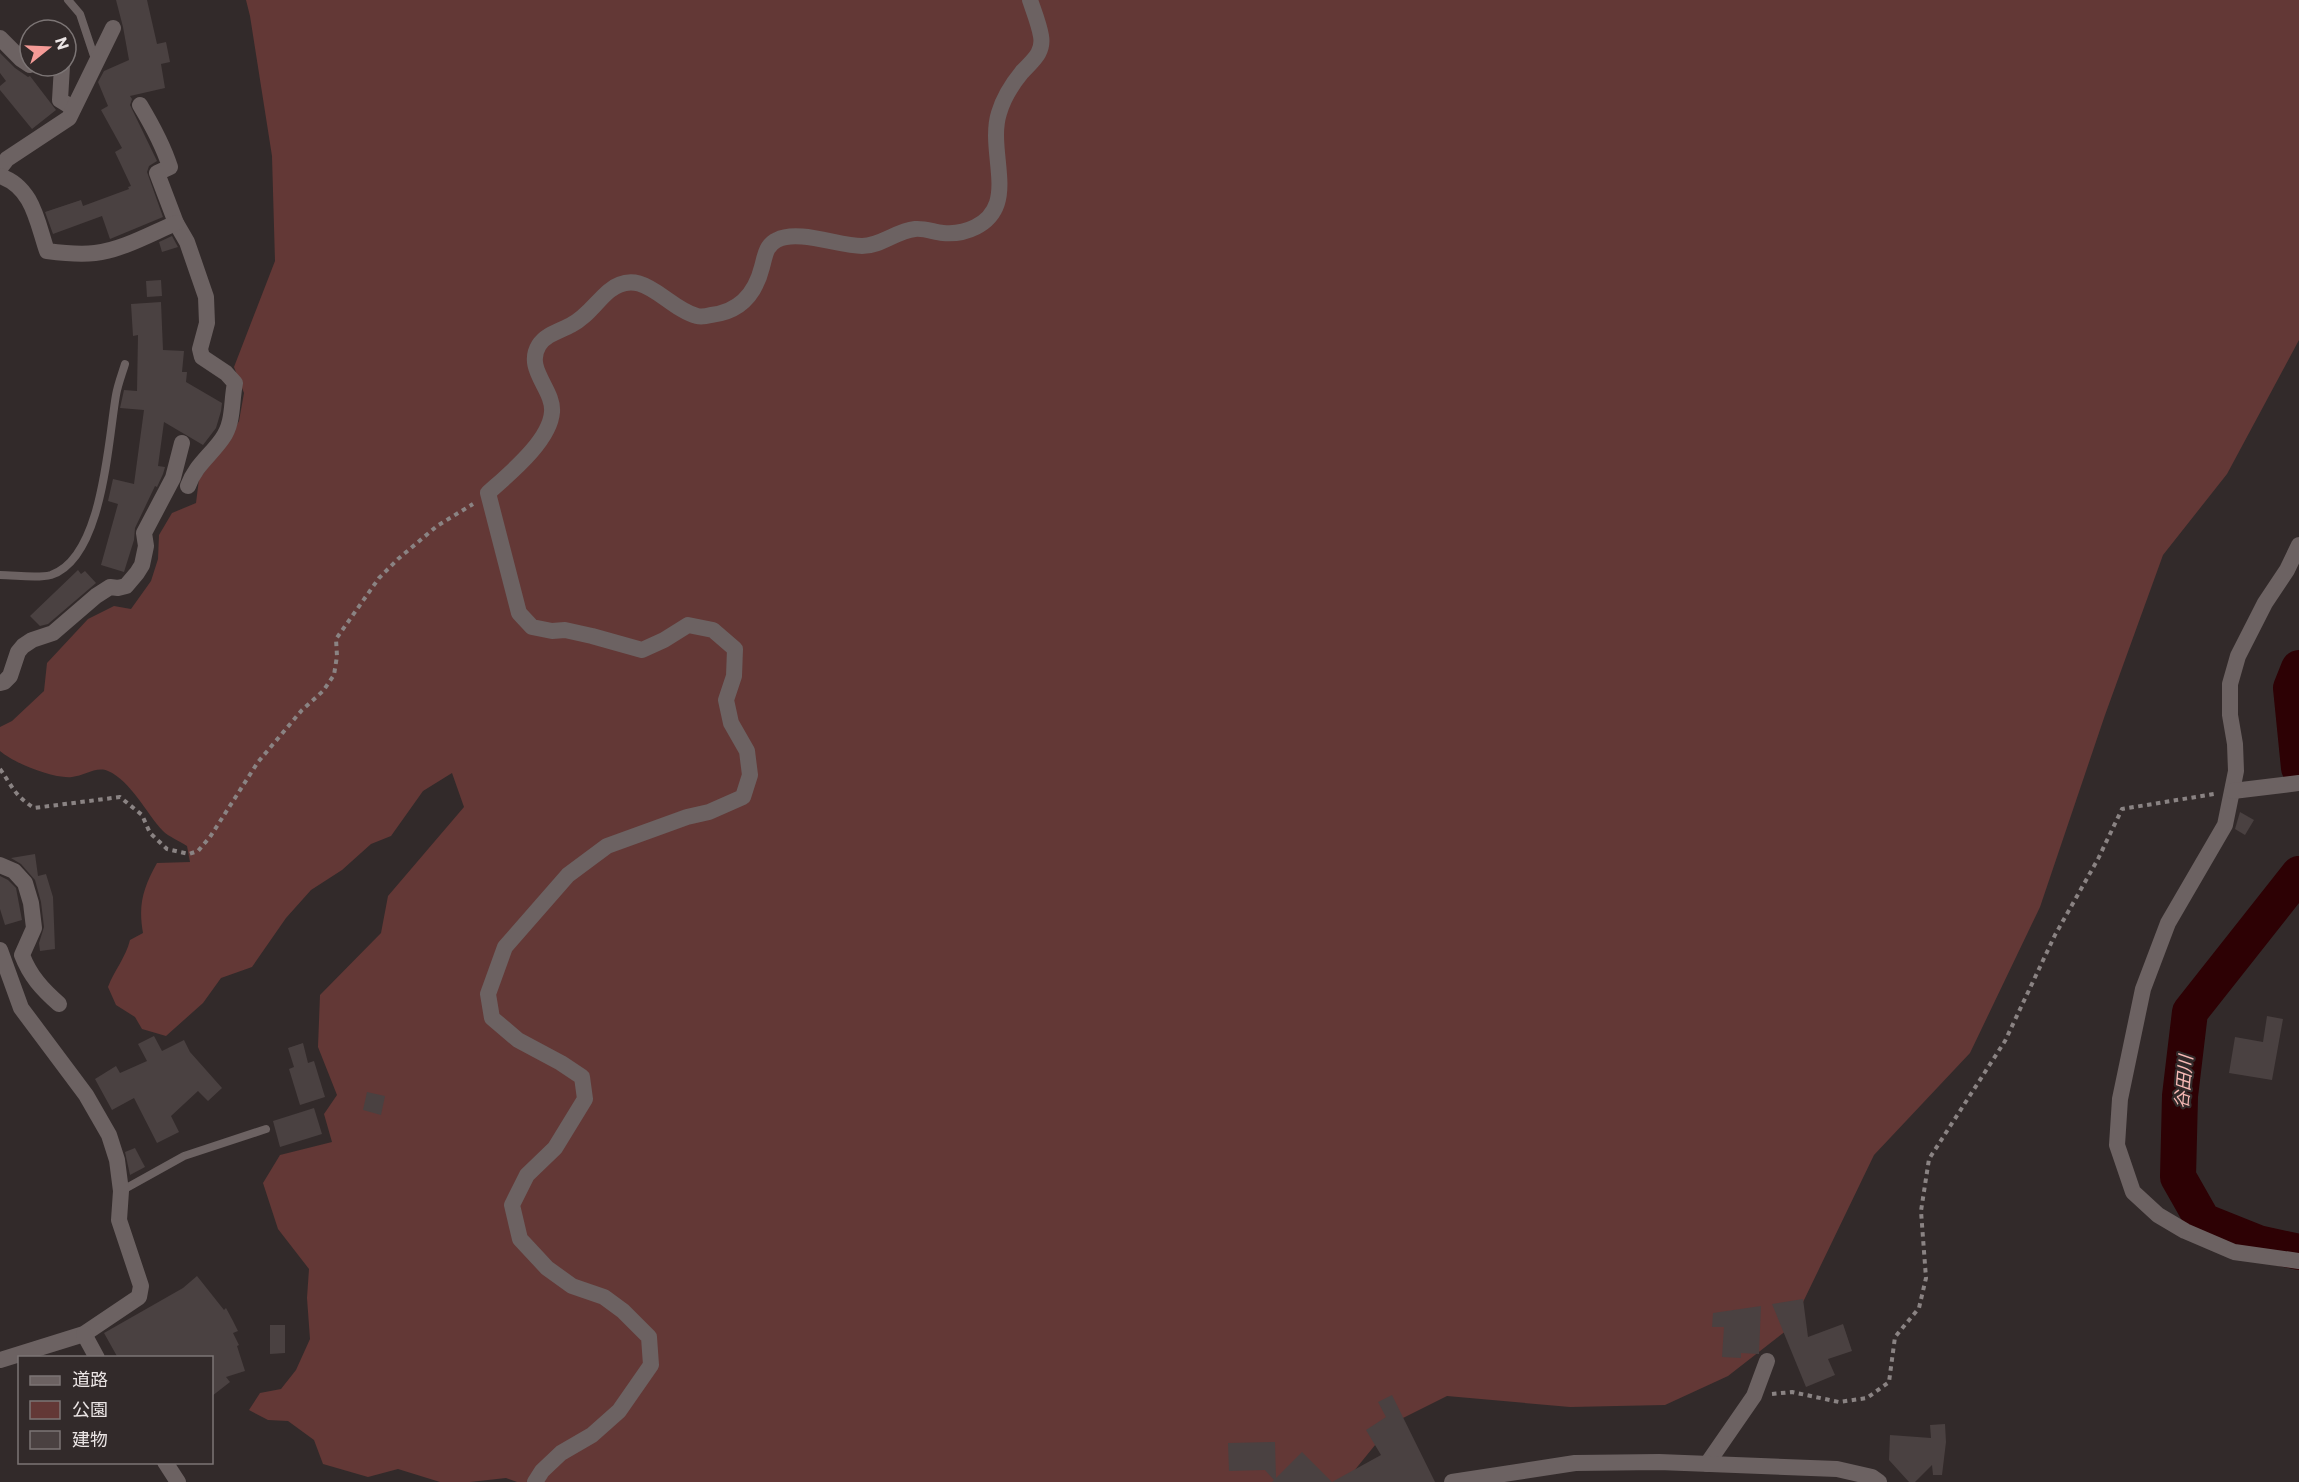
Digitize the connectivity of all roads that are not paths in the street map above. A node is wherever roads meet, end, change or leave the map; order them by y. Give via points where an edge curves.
1 (68, 0) edge
2 (1030, 0) edge
3 (113, 28) dead end
4 (0, 38) edge
5 (18, 56) edge
6 (96, 63) junction
7 (61, 78) edge
8 (140, 105) dead end
9 (73, 108) junction
10 (0, 168) edge
11 (0, 176) edge
12 (176, 223) junction
13 (125, 364) dead end
14 (182, 442) dead end
15 (188, 486) dead end
16 (2299, 545) edge
17 (0, 574) edge
18 (0, 683) edge
19 (2299, 783) edge
20 (2233, 791) junction
21 (0, 865) edge
22 (0, 950) edge
23 (59, 1004) dead end
24 (266, 1130) dead end
25 (121, 1191) junction
26 (2299, 1262) edge
27 (84, 1334) junction
28 (96, 1356) edge
29 (0, 1360) edge
30 (1767, 1360) dead end
31 (166, 1464) edge
32 (1707, 1464) junction
33 (178, 1482) edge
34 (535, 1482) edge
35 (1452, 1482) edge
36 (1879, 1482) edge

1 - 6 lane via 80,14
2 - 34 street via 1042,39 1038,57 1022,73 998,114 995,133 999,185 997,203 990,216 979,226 953,233 918,229 862,246 816,238 778,239 767,247 762,269 741,305 727,314 698,317 642,283 626,281 610,290 573,325 553,333 539,345 534,360 552,411 548,428 525,459 488,493 519,613 532,627 552,632 565,630 642,650 688,625 713,630 735,649 734,676 726,700 731,723 747,751 750,775 743,797 607,846 568,876 505,947 488,994 492,1018 518,1040 582,1077 585,1099 555,1148 527,1175 512,1205 520,1239 547,1268 572,1286 604,1297 649,1337 651,1365 619,1411 592,1435 561,1453
3 - 6 street
4 - 5 street
6 - 9 street
7 - 9 street via 60,100
8 - 12 street via 170,167 158,173
9 - 10 street via 65,122 52,127
11 - 12 street via 17,184 30,201 47,251 95,253
12 - 15 street via 187,242 206,297 202,357 235,383 231,421 223,439 202,461
13 - 17 lane via 116,392 99,507 75,557 50,576
14 - 18 street via 173,478 144,533 146,546 137,573 126,586 110,587 96,596 54,633 23,646 9,676
16 - 20 street via 2238,656 2230,684 2236,771
19 - 20 street
20 - 26 street via 2225,825 2168,923 2143,989 2120,1099 2117,1145 2133,1192 2158,1215 2185,1232 2234,1252
21 - 23 street via 14,871 25,883 31,903 34,928 22,955 28,972
22 - 25 street via 21,1008 86,1095 109,1135
24 - 25 lane via 184,1156
25 - 27 street via 119,1220 141,1286 138,1297
27 - 28 street
27 - 29 street
30 - 32 street via 1754,1396
31 - 33 street
32 - 35 street via 1575,1463
32 - 36 street via 1837,1469

